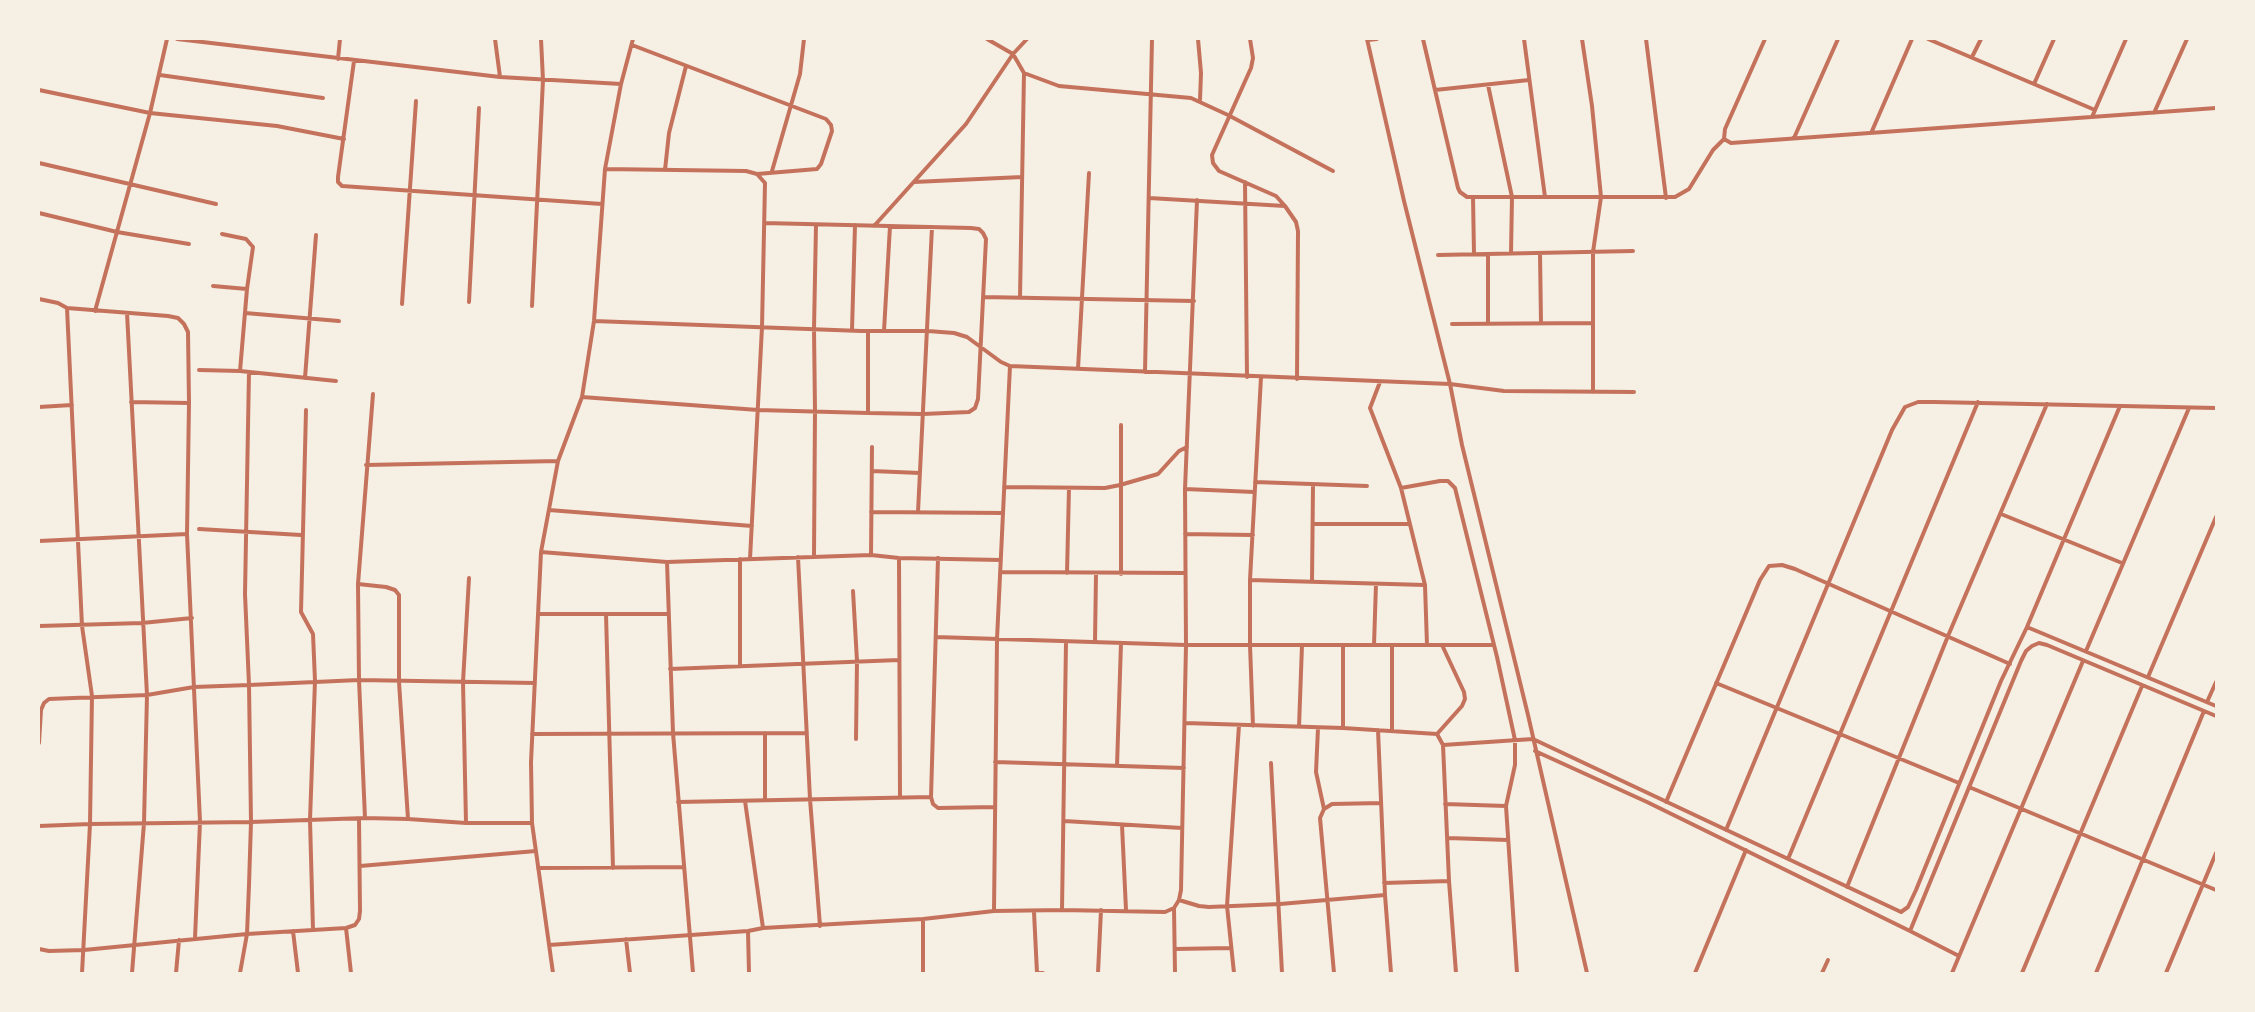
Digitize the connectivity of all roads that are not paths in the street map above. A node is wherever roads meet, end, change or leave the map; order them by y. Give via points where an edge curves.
1 (167, 39) edge
2 (177, 39) edge
3 (340, 39) edge
4 (495, 39) edge
5 (541, 39) edge
6 (633, 39) edge
7 (804, 39) edge
8 (986, 39) edge
9 (1027, 39) edge
10 (1152, 39) edge
11 (1198, 39) edge
12 (1250, 39) edge
13 (1368, 39) edge
14 (1377, 39) edge
15 (1423, 39) edge
16 (1524, 39) edge
17 (1582, 39) edge
18 (1646, 39) edge
19 (1765, 39) edge
20 (1838, 39) edge
21 (1912, 39) edge
22 (1928, 39) edge
23 (1980, 39) edge
24 (2054, 39) edge
25 (2126, 39) edge
26 (2187, 39) edge
27 (189, 40) edge
28 (632, 45) junction
29 (1013, 54) junction
30 (1972, 58) junction
31 (338, 59) junction
32 (354, 61) junction
33 (686, 66) junction
34 (1024, 73) junction
35 (160, 75) junction
36 (500, 77) junction
37 (544, 80) junction
38 (1529, 80) junction
39 (621, 84) junction
40 (2034, 84) junction
41 (1488, 85) junction
42 (39, 90) edge
43 (1435, 90) junction
44 (1150, 95) junction
45 (324, 98) dead end
46 (1200, 100) junction
47 (416, 101) dead end
48 (790, 106) junction
49 (479, 108) dead end
50 (2216, 108) edge
51 (2095, 110) junction
52 (150, 113) junction
53 (2154, 113) junction
54 (1228, 115) junction
55 (2092, 117) junction
56 (1872, 131) junction
57 (344, 138) junction
58 (1794, 138) junction
59 (1724, 139) junction
60 (39, 163) edge
61 (604, 169) junction
62 (665, 170) junction
63 (1333, 171) dead end
64 (772, 172) junction
65 (757, 174) junction
66 (1089, 174) dead end
67 (1022, 177) junction
68 (914, 182) junction
69 (1245, 182) junction
70 (130, 185) junction
71 (410, 191) junction
72 (474, 195) junction
73 (1473, 197) junction
74 (1512, 197) junction
75 (1545, 197) junction
76 (1601, 197) junction
77 (1149, 198) junction
78 (1666, 198) junction
79 (537, 200) junction
80 (1197, 200) junction
81 (1245, 203) junction
82 (216, 204) dead end
83 (602, 204) junction
84 (1286, 206) junction
85 (39, 213) edge
86 (764, 223) junction
87 (816, 224) junction
88 (855, 225) junction
89 (874, 226) junction
90 (890, 226) junction
91 (932, 227) junction
92 (117, 232) junction
93 (222, 234) dead end
94 (316, 235) dead end
95 (189, 244) dead end
96 (1633, 251) dead end
97 (1593, 252) junction
98 (1540, 253) junction
99 (1474, 254) junction
100 (1488, 254) junction
101 (1510, 254) junction
102 (1438, 255) dead end
103 (213, 286) dead end
104 (247, 289) junction
105 (983, 298) junction
106 (1020, 298) junction
107 (39, 299) edge
108 (1082, 299) junction
109 (1146, 300) junction
110 (1194, 301) junction
111 (469, 302) dead end
112 (402, 304) dead end
113 (532, 306) dead end
114 (67, 308) junction
115 (96, 311) junction
116 (127, 313) junction
117 (245, 313) junction
118 (308, 318) junction
119 (339, 321) dead end
120 (594, 321) junction
121 (1541, 323) junction
122 (1592, 323) junction
123 (1452, 324) dead end
124 (1488, 324) junction
125 (762, 327) junction
126 (814, 329) junction
127 (852, 330) junction
128 (868, 331) junction
129 (884, 331) junction
130 (928, 331) junction
131 (980, 346) junction
132 (1010, 366) junction
133 (1078, 369) junction
134 (199, 370) dead end
135 (240, 371) junction
136 (249, 372) junction
137 (1145, 372) junction
138 (1191, 374) junction
139 (1247, 377) junction
140 (305, 378) junction
141 (1261, 378) junction
142 (1297, 379) junction
143 (336, 381) dead end
144 (1380, 382) junction
145 (1450, 384) junction
146 (1593, 392) junction
147 (1634, 392) dead end
148 (372, 394) dead end
149 (582, 397) junction
150 (131, 402) junction
151 (1978, 402) junction
152 (189, 403) junction
153 (2047, 404) junction
154 (72, 405) junction
155 (2120, 406) junction
156 (39, 407) edge
157 (2189, 408) junction
158 (2216, 408) edge
159 (306, 410) dead end
160 (758, 410) junction
161 (815, 411) junction
162 (868, 413) junction
163 (923, 414) junction
164 (1121, 424) dead end
165 (872, 446) dead end
166 (1187, 447) junction
167 (558, 461) junction
168 (366, 465) junction
169 (872, 471) junction
170 (920, 473) junction
171 (1255, 482) junction
172 (1120, 485) junction
173 (1313, 486) junction
174 (1367, 486) dead end
175 (1004, 487) junction
176 (1069, 488) junction
177 (1401, 488) junction
178 (1185, 489) junction
179 (1254, 492) junction
180 (549, 510) junction
181 (871, 512) junction
182 (918, 512) junction
183 (1003, 513) junction
184 (2001, 514) junction
185 (2216, 517) edge
186 (1313, 524) junction
187 (1410, 524) junction
188 (752, 526) junction
189 (199, 529) dead end
190 (246, 532) junction
191 (188, 534) junction
192 (1185, 534) junction
193 (302, 535) junction
194 (138, 536) junction
195 (1253, 536) junction
196 (78, 538) junction
197 (2064, 540) junction
198 (39, 541) edge
199 (541, 552) junction
200 (871, 554) junction
201 (814, 555) junction
202 (798, 557) junction
203 (899, 558) junction
204 (938, 558) junction
205 (740, 559) junction
206 (750, 559) junction
207 (1001, 560) junction
208 (667, 562) junction
209 (2122, 563) junction
210 (1000, 572) junction
211 (1066, 573) junction
212 (1096, 574) junction
213 (1121, 574) junction
214 (1185, 574) junction
215 (469, 578) dead end
216 (1250, 580) junction
217 (1312, 582) junction
218 (1828, 583) junction
219 (358, 584) junction
220 (1376, 584) junction
221 (1425, 585) junction
222 (853, 591) dead end
223 (1890, 610) junction
224 (539, 614) junction
225 (606, 614) junction
226 (669, 614) junction
227 (192, 618) junction
228 (142, 623) junction
229 (39, 626) edge
230 (82, 626) junction
231 (2027, 627) junction
232 (1948, 636) junction
233 (936, 637) junction
234 (997, 639) junction
235 (1066, 642) junction
236 (1095, 642) junction
237 (1121, 643) junction
238 (1186, 645) junction
239 (1250, 645) junction
240 (1302, 645) junction
241 (1343, 645) junction
242 (1374, 645) junction
243 (1392, 645) junction
244 (1427, 645) junction
245 (1442, 645) junction
246 (1493, 645) junction
247 (2086, 651) junction
248 (899, 660) junction
249 (857, 661) junction
250 (2084, 661) junction
251 (804, 664) junction
252 (2010, 664) junction
253 (740, 666) junction
254 (670, 669) junction
255 (2148, 677) junction
256 (359, 680) junction
257 (315, 681) junction
258 (399, 682) junction
259 (463, 682) junction
260 (2216, 682) edge
261 (535, 683) junction
262 (1716, 683) junction
263 (249, 685) junction
264 (2142, 686) junction
265 (194, 687) junction
266 (147, 695) junction
267 (92, 696) junction
268 (2207, 702) junction
269 (2216, 706) edge
270 (1776, 708) junction
271 (2204, 711) junction
272 (2216, 716) edge
273 (1185, 723) junction
274 (1239, 725) junction
275 (1253, 726) junction
276 (1299, 727) junction
277 (1318, 728) junction
278 (1343, 728) junction
279 (1378, 730) junction
280 (1392, 731) junction
281 (609, 733) junction
282 (673, 733) junction
283 (765, 733) junction
284 (807, 733) junction
285 (532, 734) junction
286 (1436, 734) junction
287 (1839, 734) junction
288 (856, 739) dead end
289 (1533, 739) junction
290 (1515, 740) junction
291 (39, 743) edge
292 (1443, 746) junction
293 (1535, 751) junction
294 (1898, 758) junction
295 (995, 762) junction
296 (1271, 763) dead end
297 (1065, 764) junction
298 (1117, 766) junction
299 (1184, 768) junction
300 (1959, 783) junction
301 (1969, 787) junction
302 (900, 797) junction
303 (931, 797) junction
304 (765, 799) junction
305 (810, 799) junction
306 (745, 801) junction
307 (678, 802) junction
308 (1666, 802) junction
309 (1381, 803) junction
310 (1446, 804) junction
311 (1506, 806) junction
312 (994, 808) junction
313 (1324, 809) junction
314 (2022, 809) junction
315 (365, 818) junction
316 (408, 818) junction
317 (359, 819) junction
318 (310, 820) junction
319 (1064, 821) junction
320 (200, 822) junction
321 (251, 822) junction
322 (466, 823) junction
323 (532, 823) junction
324 (90, 824) junction
325 (144, 824) junction
326 (1122, 825) junction
327 (39, 826) edge
328 (1182, 828) junction
329 (1726, 830) junction
330 (2080, 833) junction
331 (1448, 838) junction
332 (1508, 840) junction
333 (1746, 850) junction
334 (536, 851) junction
335 (2216, 853) edge
336 (1788, 859) junction
337 (2143, 859) junction
338 (360, 866) junction
339 (684, 867) junction
340 (538, 868) junction
341 (613, 868) junction
342 (1449, 881) junction
343 (1384, 883) junction
344 (2203, 884) junction
345 (1847, 887) junction
346 (2216, 890) edge
347 (1385, 894) junction
348 (1329, 899) junction
349 (1179, 900) junction
350 (1280, 904) junction
351 (1227, 906) junction
352 (1174, 908) junction
353 (1062, 910) junction
354 (1101, 910) junction
355 (1126, 910) junction
356 (994, 911) junction
357 (1034, 912) junction
358 (923, 919) junction
359 (820, 926) junction
360 (346, 928) junction
361 (763, 928) junction
362 (313, 930) junction
363 (293, 931) junction
364 (748, 931) junction
365 (1910, 931) junction
366 (247, 934) junction
367 (691, 935) junction
368 (196, 938) junction
369 (626, 939) junction
370 (179, 940) junction
371 (135, 945) junction
372 (549, 945) junction
373 (1231, 948) junction
374 (39, 949) edge
375 (1175, 949) junction
376 (84, 950) junction
377 (1959, 956) junction
378 (1828, 960) dead end
379 (82, 973) edge
380 (132, 973) edge
381 (176, 973) edge
382 (240, 973) edge
383 (298, 973) edge
384 (351, 973) edge
385 (553, 973) edge
386 (630, 973) edge
387 (693, 973) edge
388 (749, 973) edge
389 (923, 973) edge
390 (1043, 973) edge
391 (1098, 973) edge
392 (1176, 973) edge
393 (1234, 973) edge
394 (1282, 973) edge
395 (1334, 973) edge
396 (1391, 973) edge
397 (1456, 973) edge
398 (1517, 973) edge
399 (1587, 973) edge
400 (1695, 973) edge
401 (1822, 973) edge
402 (1952, 973) edge
403 (2022, 973) edge
404 (2096, 973) edge
405 (2166, 973) edge

1 - 35 street
2 - 27 street
3 - 31 street
4 - 36 street
5 - 37 street
6 - 28 street
7 - 48 street via 800,74
8 - 29 street
9 - 29 street
10 - 44 street
11 - 46 street via 1202,72
12 - 54 street via 1251,68
13 - 14 street
13 - 145 street
15 - 43 street
16 - 38 street
17 - 76 street
18 - 78 street
19 - 59 street via 1725,129
20 - 58 street
21 - 56 street
22 - 30 street
23 - 30 street
24 - 40 street
25 - 51 street
26 - 53 street
27 - 31 street
28 - 33 street
28 - 39 street
29 - 34 street
29 - 68 street via 966,124
30 - 40 street
31 - 32 street
32 - 36 street
32 - 57 street
33 - 48 street
33 - 62 street via 669,133
34 - 44 street via 1059,86
34 - 67 street
35 - 45 street
35 - 52 street
36 - 37 street
37 - 39 street
37 - 79 street
38 - 41 street
38 - 75 street
39 - 61 street
40 - 51 street
41 - 43 street
41 - 74 street
42 - 52 street
43 - 73 street via 1458,188 1463,195
44 - 46 street
44 - 77 street
46 - 54 street
47 - 71 street
48 - 64 street
48 - 64 street via 826,119 832,131 817,170
49 - 72 street
50 - 53 street
51 - 55 street
52 - 57 street via 277,126
52 - 70 street
53 - 55 street
54 - 63 street
54 - 69 street via 1212,155 1213,163 1219,171
55 - 56 street
56 - 58 street
57 - 71 street via 338,177 342,186
58 - 59 street via 1730,143
59 - 78 street via 1713,150 1689,189
60 - 70 street
61 - 62 street
61 - 83 street
62 - 65 street via 746,171
64 - 65 street
65 - 86 street via 765,183
66 - 108 street
67 - 68 street
67 - 106 street
68 - 89 street
69 - 81 street
69 - 84 street via 1276,196
70 - 82 street
70 - 92 street
71 - 72 street
71 - 112 street
72 - 79 street
72 - 111 street
73 - 74 street
73 - 99 street
74 - 75 street
74 - 101 street
75 - 76 street
76 - 78 street
76 - 97 street
77 - 80 street
77 - 109 street
79 - 83 street
79 - 113 street
80 - 81 street
80 - 110 street
81 - 84 street
81 - 139 street
83 - 120 street
84 - 142 street via 1298,231
85 - 92 street
86 - 87 street
86 - 125 street
87 - 88 street
87 - 126 street
88 - 89 street
88 - 127 street
89 - 90 street
90 - 91 street
90 - 129 street
91 - 105 street via 972,228 983,233 986,239
91 - 130 street
92 - 95 street
92 - 115 street
93 - 104 street via 246,239 253,247
94 - 118 street
96 - 97 street
97 - 98 street
97 - 122 street
98 - 101 street
98 - 121 street
99 - 100 street
99 - 102 street
100 - 101 street
100 - 124 street
103 - 104 street
104 - 117 street
105 - 106 street
105 - 131 street
106 - 108 street
107 - 114 street
108 - 109 street
108 - 133 street
109 - 110 street
109 - 137 street
110 - 138 street
114 - 115 street
114 - 154 street
115 - 116 street
116 - 150 street
116 - 152 street via 168,316 178,318 184,324 188,332
117 - 118 street
117 - 135 street
118 - 119 street
118 - 140 street
120 - 125 street
120 - 149 street
121 - 122 street
121 - 124 street
122 - 146 street
123 - 124 street
125 - 126 street
125 - 160 street
126 - 127 street
126 - 161 street
127 - 128 street
128 - 129 street
128 - 162 street
129 - 130 street
130 - 131 street via 967,337
130 - 163 street
131 - 132 street
131 - 163 street via 975,408 968,412
132 - 133 street
132 - 175 street
133 - 137 street
134 - 135 street
135 - 136 street
136 - 140 street
136 - 190 street
137 - 138 street
138 - 139 street
138 - 166 street
139 - 141 street
140 - 143 street
141 - 142 street
141 - 171 street
142 - 144 street
144 - 145 street
144 - 177 street via 1370,408
145 - 146 street via 1504,391
145 - 289 street
146 - 147 street
148 - 168 street
149 - 160 street
149 - 167 street
150 - 152 street
150 - 194 street
151 - 153 street
151 - 218 street via 1918,402 1904,408
151 - 223 street
152 - 191 street
153 - 155 street
153 - 184 street
154 - 156 street
154 - 196 street
155 - 157 street
155 - 197 street
157 - 158 street
157 - 209 street
159 - 193 street
160 - 161 street
160 - 188 street
161 - 162 street
161 - 201 street
162 - 163 street
163 - 170 street
164 - 172 street
165 - 169 street
166 - 172 street via 1158,474
166 - 178 street
167 - 168 street
167 - 180 street
168 - 219 street
169 - 170 street
169 - 181 street
170 - 182 street
171 - 173 street
171 - 179 street
172 - 176 street
172 - 213 street
173 - 174 street
173 - 186 street
175 - 176 street
175 - 183 street
176 - 211 street
177 - 187 street
177 - 246 street via 1448,481 1455,488
178 - 179 street
178 - 192 street
179 - 195 street
180 - 188 street
180 - 199 street
181 - 182 street
181 - 200 street
182 - 183 street
183 - 207 street
184 - 197 street
184 - 232 street
185 - 255 street
186 - 187 street
186 - 217 street
187 - 221 street
188 - 206 street
189 - 190 street
190 - 193 street
190 - 263 street via 244,594
191 - 194 street
191 - 227 street
192 - 195 street
192 - 214 street
193 - 257 street via 301,612 313,634
194 - 196 street
194 - 228 street
195 - 216 street
196 - 198 street
196 - 230 street
197 - 209 street
197 - 231 street
199 - 208 street
199 - 224 street
200 - 201 street
200 - 203 street
201 - 202 street
202 - 206 street
202 - 251 street
203 - 204 street
203 - 248 street
204 - 207 street
204 - 233 street
205 - 206 street
205 - 208 street
205 - 253 street
207 - 210 street
208 - 226 street
209 - 247 street
210 - 211 street
210 - 234 street
211 - 212 street
212 - 213 street
212 - 236 street
213 - 214 street
214 - 238 street
215 - 259 street
216 - 217 street
216 - 239 street
217 - 220 street
218 - 223 street
218 - 262 street via 1782,565 1775,564 1764,570
218 - 270 street
219 - 256 street
219 - 258 street via 386,587 399,595
220 - 221 street
220 - 242 street
221 - 244 street
222 - 249 street
223 - 232 street
223 - 287 street
224 - 225 street
224 - 261 street
225 - 226 street
225 - 281 street
226 - 254 street
227 - 228 street
227 - 265 street
228 - 230 street
228 - 266 street
229 - 230 street
230 - 267 street
231 - 247 street
231 - 252 street
232 - 252 street
232 - 294 street
233 - 234 street
233 - 303 street
234 - 235 street
234 - 295 street
235 - 236 street
235 - 297 street
236 - 237 street
237 - 238 street
237 - 298 street
238 - 239 street
238 - 273 street
239 - 240 street
239 - 275 street
240 - 241 street
240 - 276 street
241 - 242 street
241 - 278 street
242 - 243 street
243 - 244 street
243 - 280 street
244 - 245 street
245 - 246 street
245 - 286 street via 1465,699
246 - 290 street
247 - 255 street
248 - 249 street
248 - 302 street
249 - 251 street
249 - 288 street
250 - 264 street
250 - 301 street via 2047,644 2039,643 2026,651
250 - 314 street
251 - 253 street
251 - 284 street
252 - 300 street
253 - 254 street
254 - 282 street
255 - 268 street
256 - 257 street
256 - 258 street
256 - 315 street
257 - 263 street
257 - 318 street
258 - 259 street
258 - 316 street
259 - 261 street
259 - 322 street
260 - 268 street
261 - 285 street
262 - 270 street
262 - 308 street
263 - 265 street
263 - 321 street
264 - 271 street
264 - 330 street
265 - 266 street
265 - 320 street
266 - 267 street
266 - 325 street
267 - 291 street via 49,699 44,703
267 - 324 street
268 - 269 street
270 - 287 street
270 - 329 street
271 - 272 street
271 - 337 street
273 - 274 street
273 - 299 street
274 - 275 street
274 - 351 street
275 - 276 street
276 - 277 street
277 - 278 street
277 - 313 street via 1316,772
278 - 279 street
279 - 280 street
279 - 309 street
280 - 286 street
281 - 282 street
281 - 285 street
281 - 341 street
282 - 283 street
282 - 307 street
283 - 284 street
283 - 304 street
284 - 305 street
285 - 323 street
286 - 292 street
287 - 294 street
287 - 336 street
289 - 290 street
289 - 293 street
289 - 308 street
290 - 292 street
290 - 311 street via 1515,765
292 - 310 street
293 - 333 street
293 - 399 street
294 - 300 street
294 - 345 street
295 - 297 street
295 - 312 street
296 - 350 street
297 - 298 street
297 - 319 street
298 - 299 street
299 - 328 street
300 - 345 street via 1906,910 1894,910
301 - 314 street
301 - 365 street
302 - 303 street
302 - 305 street
303 - 312 street via 938,808
304 - 305 street
304 - 306 street
305 - 359 street
306 - 307 street
306 - 361 street
307 - 339 street
308 - 329 street
309 - 313 street via 1332,804
309 - 343 street
310 - 311 street
310 - 331 street
311 - 332 street
312 - 356 street
313 - 348 street via 1320,818
314 - 330 street
314 - 377 street
315 - 316 street
315 - 317 street
316 - 322 street
317 - 318 street
317 - 338 street
318 - 321 street
318 - 362 street
319 - 326 street
319 - 353 street
320 - 321 street
320 - 325 street
320 - 368 street
321 - 366 street
322 - 323 street
323 - 334 street
324 - 325 street
324 - 327 street
324 - 376 street
325 - 371 street
326 - 328 street
326 - 355 street
328 - 349 street
329 - 336 street
330 - 337 street
330 - 403 street
331 - 332 street
331 - 342 street
332 - 398 street
333 - 365 street
333 - 400 street
334 - 338 street
334 - 340 street
335 - 344 street
336 - 345 street
337 - 344 street
337 - 404 street
338 - 360 street via 359,919 355,925
339 - 341 street
339 - 367 street
340 - 341 street
340 - 372 street
342 - 343 street
342 - 397 street
343 - 347 street
344 - 346 street
344 - 405 street
347 - 348 street
347 - 396 street
348 - 350 street
348 - 395 street
349 - 351 street via 1199,906
349 - 352 street
350 - 351 street
350 - 394 street
351 - 373 street
352 - 355 street via 1165,912
352 - 375 street
353 - 354 street
353 - 357 street
354 - 355 street
354 - 391 street
356 - 357 street
356 - 358 street
357 - 390 street via 1037,973
358 - 359 street
358 - 389 street
359 - 361 street
360 - 362 street
360 - 384 street
361 - 364 street
362 - 363 street
363 - 366 street
363 - 383 street
364 - 367 street
364 - 388 street
365 - 377 street
366 - 368 street
366 - 382 street
367 - 369 street
367 - 387 street
368 - 370 street
369 - 372 street
369 - 386 street
370 - 371 street
370 - 381 street
371 - 376 street
371 - 380 street
372 - 385 street
373 - 375 street
373 - 393 street
374 - 376 street
375 - 392 street
376 - 379 street
377 - 402 street
378 - 401 street

